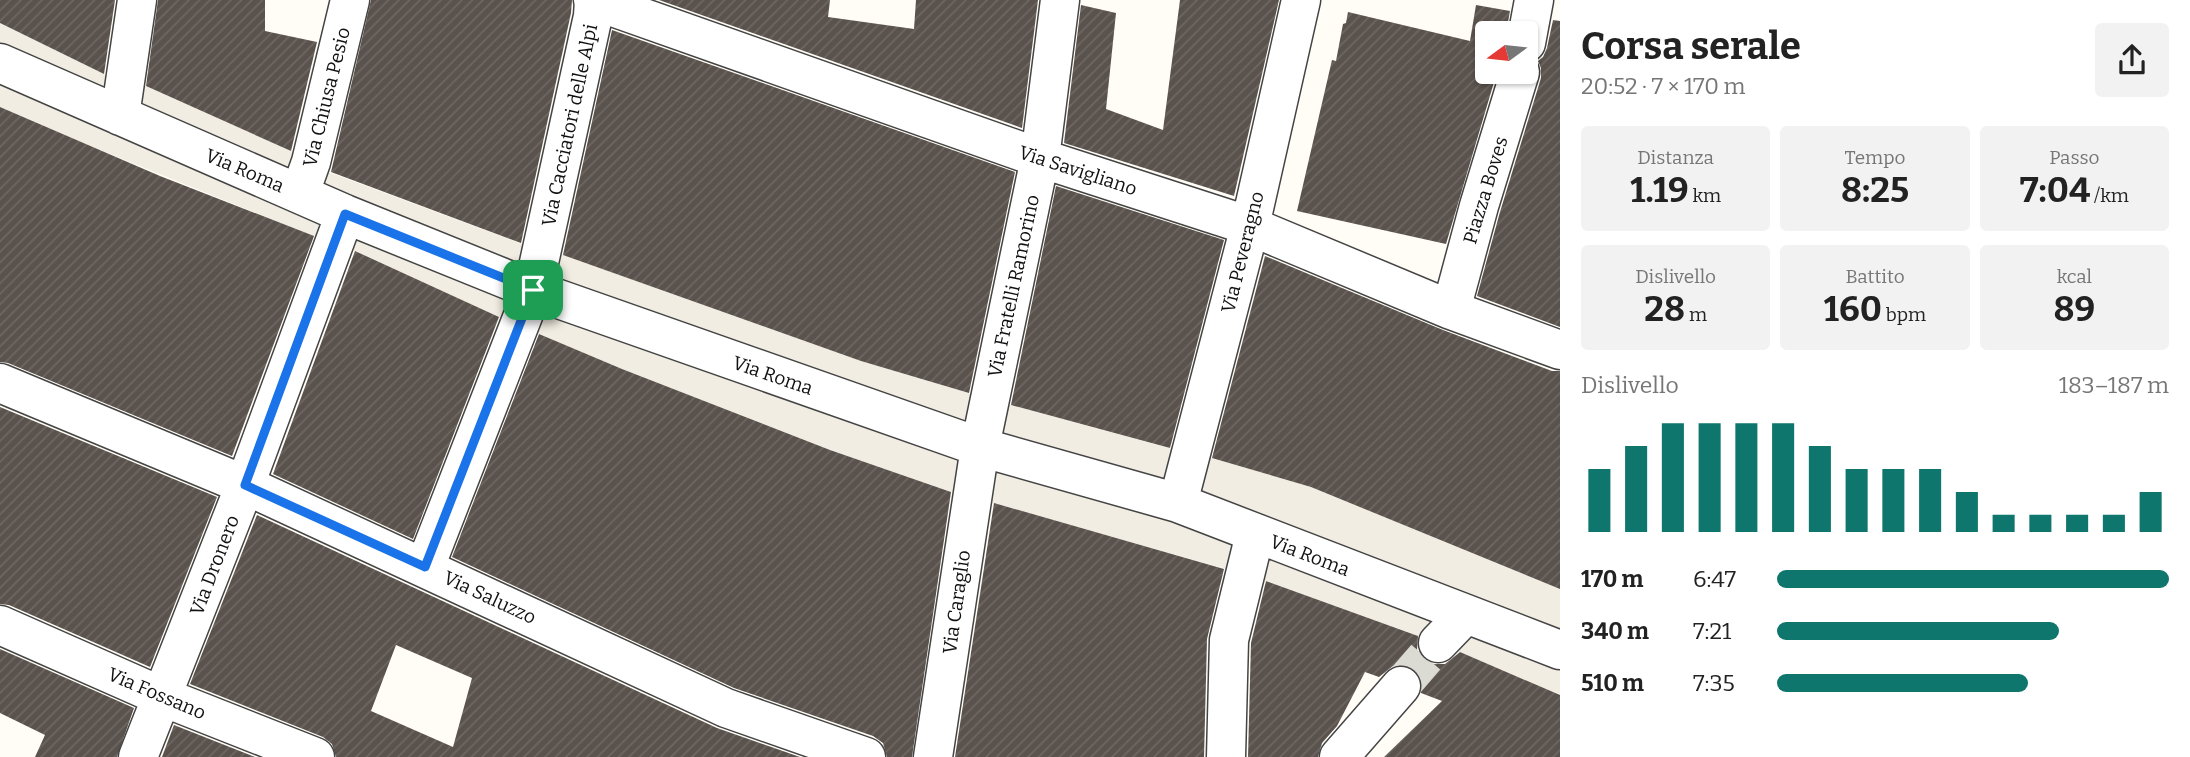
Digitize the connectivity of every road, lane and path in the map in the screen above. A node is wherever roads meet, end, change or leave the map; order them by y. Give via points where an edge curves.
1 (137, 0) edge
2 (350, 0) edge
3 (594, 0) edge
4 (1060, 0) edge
5 (1301, 0) edge
6 (1534, 0) edge
7 (1530, 21) edge
8 (0, 63) edge
9 (1516, 84) edge
10 (120, 117) junction
11 (1040, 158) junction
12 (300, 193) junction
13 (345, 214) junction
14 (1250, 226) junction
15 (533, 290) junction
16 (1451, 310) junction
17 (1560, 350) edge
18 (0, 383) edge
19 (979, 447) junction
20 (245, 485) junction
21 (1178, 503) junction
22 (1255, 534) junction
23 (425, 567) junction
24 (1465, 615) junction
25 (0, 625) edge
26 (1438, 643) tunnel mouth
27 (1560, 650) edge
28 (1401, 686) tunnel mouth
29 (163, 697) junction
30 (138, 757) edge
31 (315, 757) edge
32 (866, 757) edge
33 (933, 757) edge
34 (1226, 757) edge
35 (1339, 757) edge

1 - 10 street
2 - 12 street, Via Chiusa Pesio via 312,162
3 - 11 street, Via Savigliano
3 - 15 street, Via Cacciatori delle Alpi
4 - 11 street, Via Fratelli Ramorino
5 - 14 street, Via Peveragno
6 - 7 street
8 - 10 street, Via Roma
9 - 16 street, Piazza Boves
10 - 12 street, Via Roma
11 - 14 street, Via Savigliano
11 - 19 street, Via Fratelli Ramorino
12 - 13 street, Via Roma
13 - 15 street, Via Roma
13 - 20 street, Via Dronero
14 - 16 street, Via Savigliano
14 - 21 street, Via Peveragno
15 - 19 street, Via Roma
15 - 23 street, Via Cacciatori delle Alpi
16 - 17 street, Via Savigliano
18 - 20 street, Via Saluzzo
19 - 21 street, Via Roma
19 - 33 street, Via Caraglio
20 - 23 street, Via Saluzzo
20 - 29 street, Via Dronero
21 - 22 street, Via Roma
22 - 24 street, Via Roma
22 - 34 street via 1230,640
23 - 32 street, Via Saluzzo via 726,708
24 - 26 street
24 - 27 street, Via Roma
25 - 29 street, Via Fossano
28 - 35 street
29 - 30 street, Via Dronero
29 - 31 street, Via Fossano

